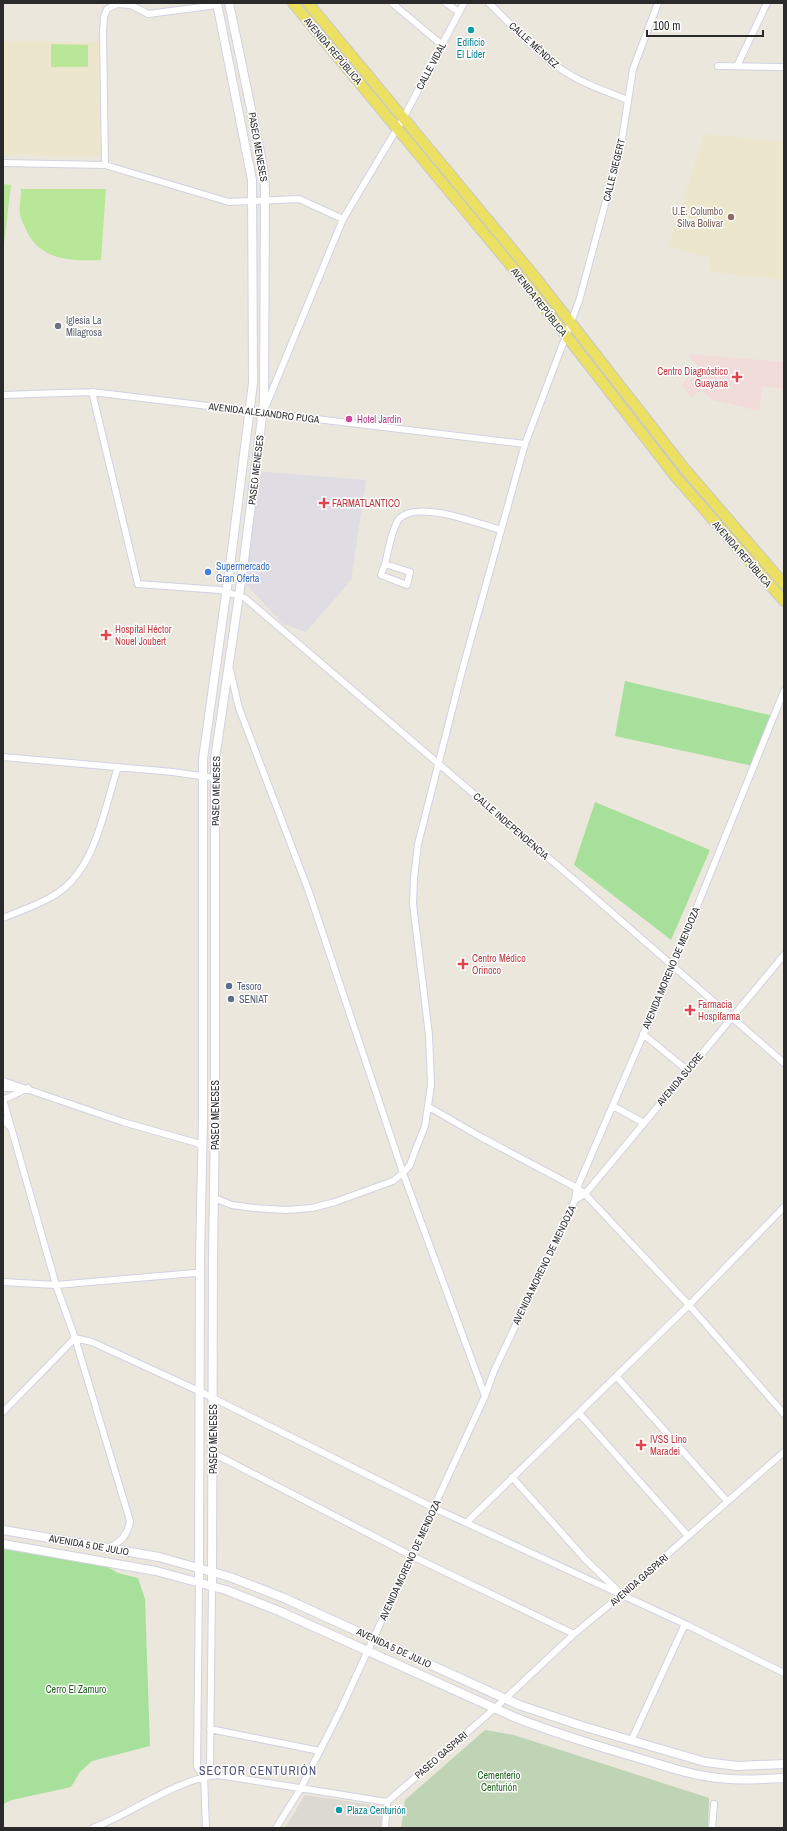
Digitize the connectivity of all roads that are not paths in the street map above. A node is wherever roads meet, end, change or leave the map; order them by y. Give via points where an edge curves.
1 (230, 3) edge
2 (293, 3) edge
3 (308, 3) edge
4 (392, 3) edge
5 (446, 3) edge
6 (464, 3) edge
7 (489, 3) edge
8 (658, 3) edge
9 (217, 4) edge
10 (767, 4) edge
11 (459, 12) junction
12 (442, 44) junction
13 (718, 66) dead end
14 (737, 66) junction
15 (784, 67) edge
16 (628, 100) junction
17 (404, 117) junction
18 (397, 128) junction
19 (3, 163) edge
20 (105, 166) junction
21 (253, 201) junction
22 (265, 201) junction
23 (343, 219) junction
24 (571, 324) junction
25 (566, 337) junction
26 (92, 392) junction
27 (3, 395) edge
28 (250, 412) junction
29 (263, 413) junction
30 (525, 444) junction
31 (501, 530) junction
32 (385, 564) junction
33 (783, 579) edge
34 (772, 587) junction
35 (233, 594) junction
36 (784, 601) edge
37 (228, 665) junction
38 (784, 691) edge
39 (3, 757) edge
40 (439, 764) junction
41 (118, 767) junction
42 (202, 776) junction
43 (215, 778) junction
44 (3, 918) edge
45 (784, 955) edge
46 (673, 966) junction
47 (732, 1018) junction
48 (643, 1034) junction
49 (784, 1063) edge
50 (688, 1070) junction
51 (3, 1081) edge
52 (3, 1088) edge
53 (28, 1088) junction
54 (3, 1099) edge
55 (613, 1106) junction
56 (429, 1107) junction
57 (3, 1119) edge
58 (644, 1122) junction
59 (3, 1126) edge
60 (12, 1130) junction
61 (202, 1147) junction
62 (404, 1173) junction
63 (577, 1188) junction
64 (585, 1194) junction
65 (214, 1198) junction
66 (575, 1200) junction
67 (784, 1207) edge
68 (200, 1275) junction
69 (3, 1282) edge
70 (56, 1285) junction
71 (689, 1305) junction
72 (75, 1338) junction
73 (617, 1377) junction
74 (201, 1392) junction
75 (485, 1396) junction
76 (214, 1399) junction
77 (3, 1412) edge
78 (579, 1413) junction
79 (784, 1414) edge
80 (784, 1452) edge
81 (213, 1453) junction
82 (512, 1477) junction
83 (727, 1501) junction
84 (434, 1508) junction
85 (466, 1522) junction
86 (3, 1530) edge
87 (688, 1536) junction
88 (3, 1544) edge
89 (108, 1548) junction
90 (412, 1556) junction
91 (200, 1568) junction
92 (212, 1571) junction
93 (199, 1582) junction
94 (212, 1586) junction
95 (622, 1596) junction
96 (685, 1624) junction
97 (574, 1634) junction
98 (373, 1639) junction
99 (367, 1651) junction
100 (784, 1673) edge
101 (505, 1698) junction
102 (494, 1709) junction
103 (210, 1729) junction
104 (631, 1741) junction
105 (320, 1750) junction
106 (784, 1764) edge
107 (204, 1776) junction
108 (784, 1778) edge
109 (301, 1788) junction
110 (387, 1802) junction
111 (714, 1804) dead end
112 (107, 1826) edge
113 (93, 1828) edge
114 (206, 1828) edge
115 (276, 1828) edge
116 (385, 1828) edge
117 (712, 1828) edge

1 - 22 street, PASEO MENESES via 263,167
2 - 18 main road, AVENIDA REPÚBLICA
3 - 17 main road, AVENIDA REPÚBLICA
4 - 12 street
5 - 11 street
6 - 11 street, CALLE VIDAL
7 - 16 street, CALLE MÉNDEZ via 560,69
8 - 16 street, CALLE SIEGERT via 637,56
9 - 20 street via 148,14 131,5 117,4 107,9 103,32
9 - 21 street, PASEO MENESES via 250,169
10 - 14 street
11 - 12 street, CALLE VIDAL
12 - 17 street, CALLE VIDAL
13 - 14 street
14 - 15 street
16 - 24 street, CALLE SIEGERT via 619,151
17 - 18 street, CALLE VIDAL
17 - 24 main road, AVENIDA REPÚBLICA
18 - 23 street, CALLE VIDAL
18 - 25 main road, AVENIDA REPÚBLICA via 522,279
19 - 20 street
20 - 21 street via 228,202
21 - 22 street
21 - 28 street, PASEO MENESES via 253,383
22 - 23 street via 299,199
22 - 29 street, PASEO MENESES via 266,383
23 - 29 street, CALLE VIDAL
24 - 25 street, CALLE SIEGERT
24 - 33 main road, AVENIDA REPÚBLICA via 684,468
25 - 30 street, CALLE SIEGERT
25 - 34 main road, AVENIDA REPÚBLICA via 675,476
26 - 27 street, AVENIDA ALEJANDRO PUGA
26 - 28 street, AVENIDA ALEJANDRO PUGA
26 - 35 street via 138,584
28 - 29 street, AVENIDA ALEJANDRO PUGA
28 - 35 street, PASEO MENESES
29 - 30 street, AVENIDA ALEJANDRO PUGA
29 - 35 street, PASEO MENESES
30 - 31 street, CALLE SIEGERT
31 - 32 street via 434,512 408,513 400,518 394,530
31 - 40 street, CALLE SIEGERT
32 - 32 street via 410,572 406,585 381,575
33 - 34 street
34 - 36 main road, AVENIDA REPÚBLICA
35 - 37 street, PASEO MENESES
35 - 40 street, CALLE INDEPENDENCIA via 259,610
35 - 42 street, PASEO MENESES via 205,737
37 - 43 street, PASEO MENESES
37 - 62 street via 239,708 309,892
38 - 46 street, AVENIDA MORENO DE MENDOZA
39 - 41 street
40 - 46 street, CALLE INDEPENDENCIA
40 - 56 street, CALLE SIEGERT via 418,844 413,904 431,1059
41 - 42 street
41 - 44 street via 87,861 71,882 52,897
42 - 43 street
42 - 61 street, PASEO MENESES
43 - 65 street, PASEO MENESES
45 - 47 street, AVENIDA SUCRE
46 - 47 street, CALLE INDEPENDENCIA
46 - 48 street, AVENIDA MORENO DE MENDOZA
47 - 49 street, CALLE INDEPENDENCIA
47 - 50 street, AVENIDA SUCRE
48 - 50 street
48 - 55 street, AVENIDA MORENO DE MENDOZA
50 - 58 street, AVENIDA SUCRE
51 - 53 street
52 - 53 street
53 - 54 street
53 - 61 street
54 - 60 street
55 - 58 street
55 - 63 street, AVENIDA MORENO DE MENDOZA
56 - 62 street, CALLE SIEGERT via 425,1126 410,1165
56 - 63 street
57 - 60 street
58 - 64 street, AVENIDA SUCRE
59 - 60 street
60 - 70 street
61 - 68 street, PASEO MENESES
62 - 65 street via 394,1181 377,1188 312,1208 254,1208 232,1205
62 - 75 street
63 - 64 street
63 - 66 street, AVENIDA MORENO DE MENDOZA
64 - 66 street, AVENIDA SUCRE
64 - 71 street
65 - 76 street, PASEO MENESES
66 - 75 street, AVENIDA MORENO DE MENDOZA via 494,1371
67 - 71 street
68 - 70 street via 195,1273
68 - 74 street, PASEO MENESES
69 - 70 street
70 - 72 street
71 - 73 street
71 - 79 street
72 - 74 street via 92,1342
72 - 77 street
72 - 89 street via 130,1521 125,1536 119,1543
73 - 78 street
73 - 83 street
74 - 76 street
74 - 91 street, PASEO MENESES
75 - 84 street, AVENIDA MORENO DE MENDOZA
76 - 81 street, PASEO MENESES
76 - 84 street
78 - 82 street
78 - 87 street
80 - 83 street, AVENIDA GASPARI
81 - 90 street
81 - 92 street, PASEO MENESES
82 - 85 street
82 - 95 street
83 - 87 street, AVENIDA GASPARI
84 - 85 street
84 - 90 street, AVENIDA MORENO DE MENDOZA
85 - 95 street
86 - 89 street, AVENIDA 5 DE JULIO
87 - 95 street, AVENIDA GASPARI
88 - 93 street, AVENIDA 5 DE JULIO via 127,1565
89 - 91 street, AVENIDA 5 DE JULIO via 159,1557
90 - 97 street
90 - 98 street, AVENIDA MORENO DE MENDOZA
91 - 92 street, AVENIDA 5 DE JULIO
91 - 93 street, PASEO MENESES
92 - 94 street, PASEO MENESES
92 - 98 street, AVENIDA 5 DE JULIO via 260,1588
93 - 94 street, AVENIDA 5 DE JULIO
93 - 107 street via 197,1767
94 - 99 street, AVENIDA 5 DE JULIO via 261,1603
94 - 103 street
95 - 96 street
95 - 97 street, AVENIDA GASPARI
96 - 100 street
96 - 104 street
97 - 101 street, AVENIDA GASPARI
98 - 99 street, AVENIDA MORENO DE MENDOZA
98 - 101 street, AVENIDA 5 DE JULIO
99 - 102 street, AVENIDA 5 DE JULIO
99 - 105 street, AVENIDA MORENO DE MENDOZA
101 - 102 street, AVENIDA GASPARI
101 - 104 street, AVENIDA 5 DE JULIO via 540,1713
102 - 108 street, AVENIDA 5 DE JULIO via 554,1732 692,1774 738,1780
102 - 110 street, PASEO GASPARI
103 - 105 street
103 - 107 street via 210,1768
104 - 106 street, AVENIDA 5 DE JULIO via 705,1762 738,1766
105 - 109 street, AVENIDA MORENO DE MENDOZA
107 - 109 street via 218,1775
107 - 112 street via 160,1795
107 - 114 street
109 - 110 street
109 - 115 street, AVENIDA MORENO DE MENDOZA
110 - 116 street
111 - 117 street
112 - 113 street

